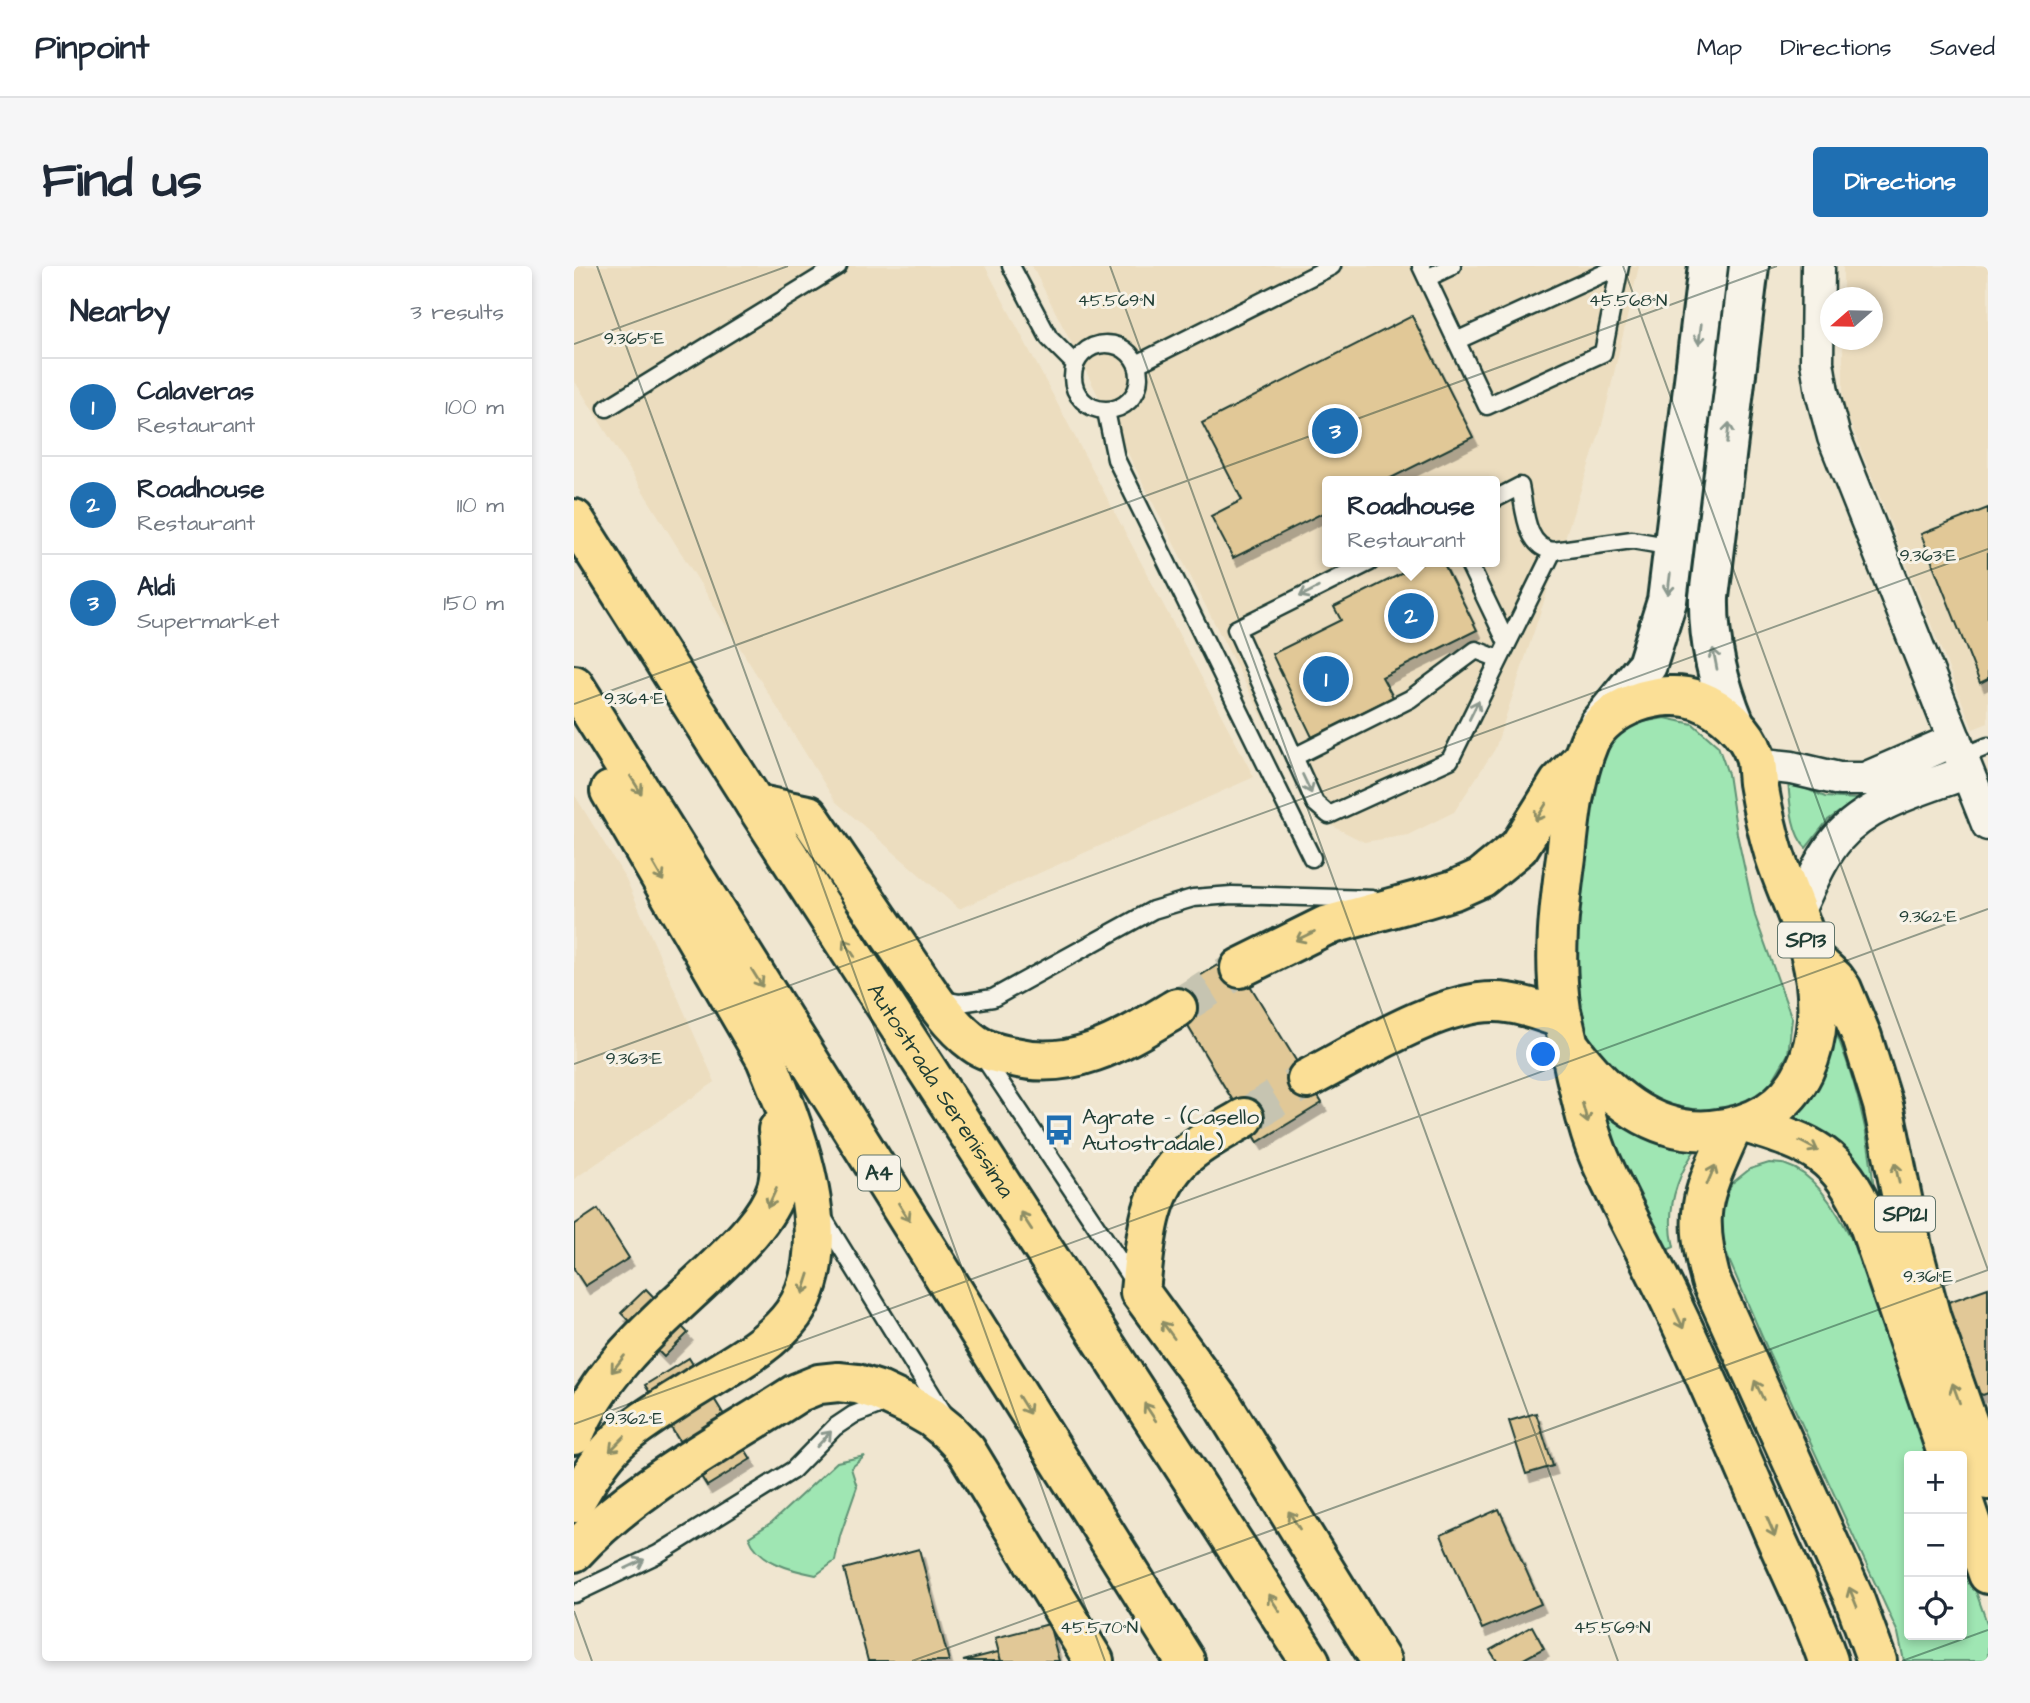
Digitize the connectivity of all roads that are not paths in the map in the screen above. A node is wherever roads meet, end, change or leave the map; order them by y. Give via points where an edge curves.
1 (838, 266) edge
2 (1011, 266) edge
3 (1332, 266) edge
4 (1452, 266) edge
5 (1620, 266) edge
6 (1708, 266) edge
7 (1749, 266) edge
8 (1818, 266) edge
9 (1424, 272) edge
10 (1456, 341) junction
11 (1075, 364) junction
12 (1137, 364) junction
13 (607, 408) dead end
14 (1106, 411) junction
15 (1500, 496) edge
16 (574, 519) edge
17 (1674, 547) junction
18 (1552, 551) junction
19 (1360, 567) edge
20 (1470, 567) edge
21 (1507, 643) junction
22 (1499, 659) junction
23 (574, 685) edge
24 (1735, 724) junction
25 (574, 729) edge
26 (1590, 743) junction
27 (1968, 754) edge
28 (1294, 757) junction
29 (1756, 764) junction
30 (755, 804) junction
31 (1988, 824) edge
32 (1312, 858) dead end
33 (1424, 899) junction
34 (1796, 914) junction
35 (1811, 957) junction
36 (1240, 968) tunnel mouth
37 (922, 985) junction
38 (1177, 1008) tunnel mouth
39 (1567, 1032) junction
40 (974, 1042) junction
41 (766, 1059) junction
42 (1307, 1079) tunnel mouth
43 (1244, 1118) tunnel mouth
44 (1738, 1126) junction
45 (808, 1193) junction
46 (1140, 1292) junction
47 (897, 1399) junction
48 (574, 1435) edge
49 (966, 1450) junction
50 (1946, 1451) edge
51 (1988, 1480) edge
52 (1967, 1484) edge
53 (574, 1503) edge
54 (1967, 1512) edge
55 (1988, 1539) edge
56 (574, 1552) edge
57 (1988, 1574) edge
58 (574, 1594) edge
59 (1094, 1661) edge
60 (1185, 1661) edge
61 (1310, 1661) edge
62 (1381, 1661) edge
63 (1828, 1661) edge
64 (1877, 1661) edge

1 - 13 lane
2 - 11 lane via 1049,338
3 - 12 lane
4 - 9 lane
5 - 10 lane
5 - 10 lane via 1603,353 1545,380 1487,406
6 -> 17 street
24 -> 7 street, SP13 via 1717,675 1709,597
8 - 27 street via 1816,350 1829,421
9 - 10 lane
11 - 12 lane via 1090,348 1112,344
11 - 14 lane via 1073,386 1078,396
12 - 14 lane via 1140,375 1135,396
14 - 32 lane via 1116,459
15 - 18 lane via 1520,486 1533,538 1544,550
16 - 30 main road, Autostrada Serenissima
17 - 18 lane via 1632,540
17 -> 26 street via 1667,601 1647,665
18 - 21 lane
19 -> 28 lane via 1236,629
20 - 21 lane
21 - 22 lane
22 - 28 lane via 1476,650 1410,699
28 -> 22 lane via 1315,803 1329,815 1450,760
23 -> 60 main road, A4
24 - 26 main road, SP13 via 1710,705 1676,696 1614,714
24 - 29 main road, SP13
25 -> 41 main road
26 -> 33 main road via 1519,847 1481,877
26 - 39 main road via 1573,803 1558,925 1557,965
27 - 29 street via 1865,779 1839,779
27 - 31 street
27 - 34 street via 1849,828 1829,851
29 - 34 main road, SP13 via 1769,834
30 - 37 main road via 808,815
61 -> 30 main road, Autostrada Serenissima
33 -> 36 main road via 1325,926
33 - 37 lane via 1193,898 1153,911 993,998 949,1001
34 - 35 main road, SP13
35 - 44 main road, SP13 via 1817,1012 1805,1072 1782,1103
51 -> 35 main road, SP121 via 1931,1318 1883,1105 1862,1037 1836,979
37 - 40 main road
38 - 40 main road via 1105,1049 1066,1060 1019,1059
39 - 42 main road via 1509,1003 1476,1003 1432,1017
39 - 44 main road, SP13 via 1604,1085 1646,1118 1685,1130
39 -> 63 main road via 1599,1157 1676,1311
40 - 46 lane
41 - 45 main road via 794,1133
41 -> 48 main road via 780,1150 780,1173 770,1205 736,1248 631,1348 582,1415
43 - 46 main road via 1185,1156 1166,1178 1150,1219
44 -> 50 main road, SP121 via 1791,1138 1815,1149 1850,1184 1867,1219
64 -> 44 main road via 1854,1598 1711,1281 1702,1245 1702,1198
45 - 49 lane
45 -> 53 main road via 813,1257 808,1281 792,1314 761,1345 617,1442
62 -> 46 main road via 1222,1404
47 - 49 main road via 932,1418
47 - 56 main road via 838,1382 797,1393 631,1500
58 -> 47 lane via 658,1553 793,1470 853,1415
49 - 59 main road
52 - 55 main road
54 - 57 main road

